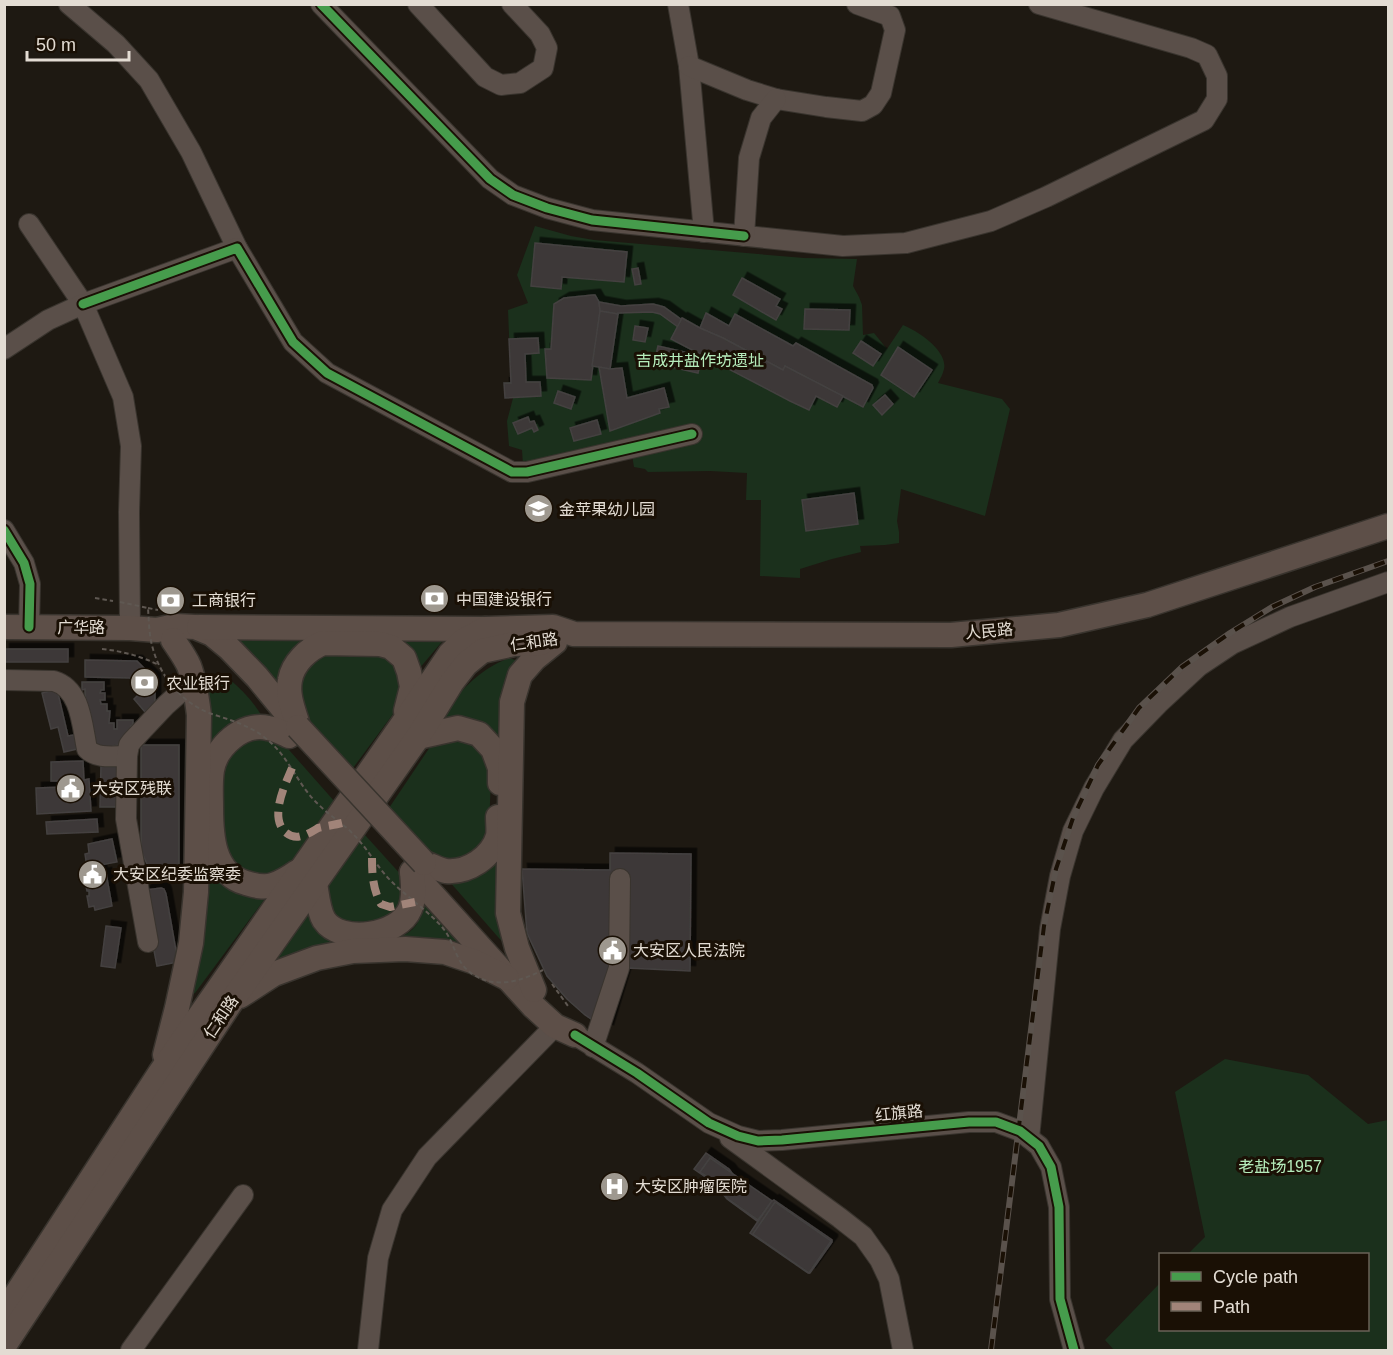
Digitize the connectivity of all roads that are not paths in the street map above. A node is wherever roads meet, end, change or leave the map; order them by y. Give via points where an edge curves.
1 (69, 4) edge
2 (321, 4) edge
3 (418, 4) edge
4 (512, 4) edge
5 (678, 4) edge
6 (857, 4) edge
7 (1039, 4) edge
8 (689, 66) junction
9 (776, 99) junction
10 (29, 224) dead end
11 (704, 232) junction
12 (744, 236) junction
13 (237, 248) junction
14 (83, 304) junction
15 (4, 350) edge
16 (692, 434) dead end
17 (1389, 526) edge
18 (4, 530) edge
19 (1388, 586) edge
20 (4, 627) edge
21 (29, 627) junction
22 (195, 627) junction
23 (130, 628) junction
24 (485, 629) junction
25 (165, 635) junction
26 (565, 638) junction
27 (4, 680) edge
28 (194, 680) junction
29 (411, 729) junction
30 (294, 732) junction
31 (127, 756) junction
32 (418, 867) junction
33 (307, 877) junction
34 (620, 879) dead end
35 (148, 942) dead end
36 (507, 978) junction
37 (542, 980) junction
38 (231, 1002) junction
39 (575, 1036) junction
40 (160, 1073) junction
41 (709, 1123) junction
42 (1029, 1138) junction
43 (243, 1195) dead end
44 (4, 1313) edge
45 (4, 1346) edge
46 (131, 1350) edge
47 (368, 1350) edge
48 (903, 1350) edge
49 (1074, 1350) edge

1 - 13 street via 116,44 149,80 191,152
2 - 11 street via 490,180 513,195 592,220
3 - 4 street via 485,77 501,86 520,83 543,68 547,48 540,34
5 - 8 street
6 - 9 street via 890,16 895,30 881,93 873,105 862,111
7 - 12 street via 1207,55 1217,76 1217,99 1204,120 991,221 906,243 843,246
8 - 9 street
8 - 11 street
9 - 12 street via 761,118 749,158
10 - 14 street
11 - 12 street
13 - 14 street
13 - 16 street via 293,342 327,373 512,472
14 - 15 street via 48,320
14 - 23 street via 123,397 131,446
17 - 26 main road, 人民路 via 1147,605 1059,625 951,635
18 - 21 street via 24,563 30,584
19 - 42 street via 1290,617 1232,644 1199,666 1123,740 1078,820 1060,876 1050,929
20 - 21 main road, 广华路
21 - 23 main road, 广华路
22 - 24 main road
22 - 25 main road via 175,626
22 - 30 main road via 212,634 257,677
23 - 25 main road, 广华路
24 - 26 main road, 仁和路 via 553,627
24 - 29 main road, 仁和路 via 450,654
25 - 28 main road via 188,664
25 - 30 main road via 220,659
26 - 29 main road, 仁和路 via 482,651 466,664
26 - 37 main road via 534,659 520,675 512,702 508,913 517,948
27 - 31 street via 61,683 77,704 87,749 98,756
28 - 31 street via 132,741
28 - 40 main road via 199,715 196,892 191,943
29 - 30 main road via 412,687 404,658 380,644 323,644 304,655 289,681
29 - 32 main road via 458,728 479,734 493,749 500,768 498,836 490,853 457,870
29 - 33 main road, 仁和路
30 - 32 main road
30 - 33 main road via 255,728 233,737 224,746 212,771 211,822 217,858 231,876 265,887
31 - 35 street via 126,819
32 - 33 main road via 410,910 401,921 390,928 358,935 344,934 324,920
32 - 36 main road
32 - 37 main road
33 - 38 main road, 仁和路
33 - 40 main road, 仁和路
34 - 39 street via 619,968
36 - 38 main road via 445,952 353,951 317,958 274,974
36 - 39 main road via 533,1006
37 - 39 main road
38 - 45 main road, 仁和路
39 - 41 street, 红旗路
39 - 47 street via 427,1157 392,1210 378,1258
40 - 44 main road, 仁和路
41 - 42 street, 红旗路 via 758,1141 969,1122 996,1122
41 - 48 street via 863,1236 889,1280
42 - 49 street, 红旗路 via 1039,1146 1051,1167 1059,1207 1059,1299
43 - 46 street

